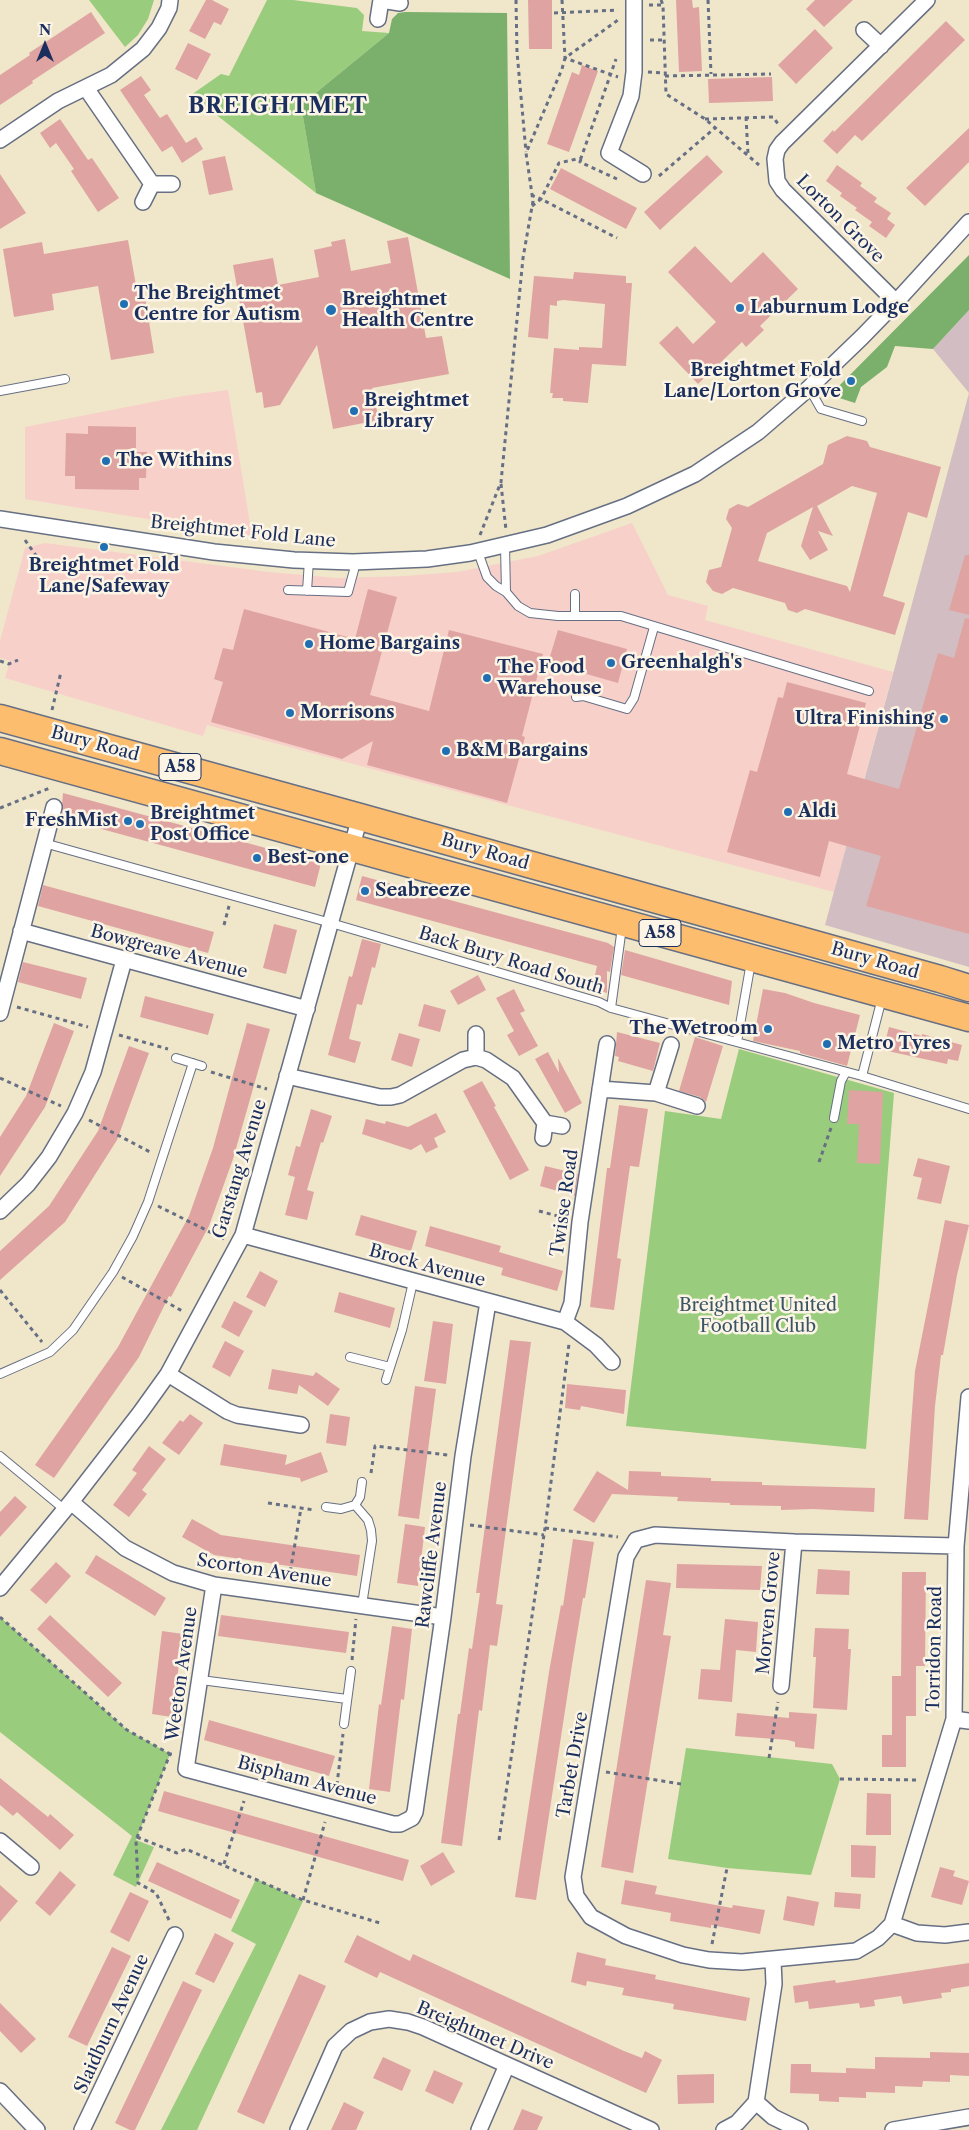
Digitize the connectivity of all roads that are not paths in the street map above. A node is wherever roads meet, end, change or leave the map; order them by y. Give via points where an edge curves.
1 (170, 0) edge
2 (381, 0) edge
3 (927, 0) edge
4 (400, 3) dead end
5 (634, 5) edge
6 (378, 19) dead end
7 (864, 30) dead end
8 (880, 46) junction
9 (86, 88) junction
10 (0, 140) edge
11 (648, 178) road end
12 (152, 184) junction
13 (172, 184) dead end
14 (143, 202) dead end
15 (969, 222) edge
16 (896, 302) junction
17 (65, 379) dead end
18 (809, 388) junction
19 (0, 391) edge
20 (862, 421) dead end
21 (0, 519) edge
22 (505, 546) junction
23 (474, 553) junction
24 (309, 560) junction
25 (354, 562) junction
26 (288, 590) dead end
27 (306, 591) junction
28 (506, 592) junction
29 (575, 594) dead end
30 (576, 616) junction
31 (654, 627) junction
32 (869, 690) dead end
33 (576, 697) dead end
34 (0, 718) edge
35 (0, 752) edge
36 (54, 808) dead end
37 (360, 817) junction
38 (44, 843) junction
39 (351, 849) junction
40 (331, 922) junction
41 (623, 923) junction
42 (21, 931) junction
43 (752, 958) junction
44 (124, 960) junction
45 (969, 988) edge
46 (883, 994) junction
47 (611, 1008) junction
48 (307, 1009) junction
49 (0, 1013) edge
50 (969, 1018) edge
51 (476, 1034) dead end
52 (737, 1042) junction
53 (607, 1044) dead end
54 (671, 1045) dead end
55 (176, 1058) dead end
56 (476, 1058) junction
57 (193, 1063) junction
58 (202, 1066) road end
59 (846, 1072) junction
60 (287, 1076) junction
61 (862, 1076) junction
62 (600, 1089) junction
63 (656, 1093) junction
64 (698, 1106) dead end
65 (969, 1108) edge
66 (834, 1118) road end
67 (545, 1123) junction
68 (562, 1126) dead end
69 (543, 1138) dead end
70 (0, 1211) edge
71 (241, 1240) junction
72 (413, 1282) junction
73 (488, 1302) junction
74 (565, 1322) junction
75 (350, 1357) dead end
76 (612, 1362) dead end
77 (390, 1367) junction
78 (0, 1374) edge
79 (168, 1374) junction
80 (386, 1380) dead end
81 (969, 1397) edge
82 (301, 1425) dead end
83 (0, 1456) edge
84 (362, 1482) dead end
85 (355, 1505) junction
86 (68, 1506) junction
87 (326, 1507) road end
88 (794, 1542) junction
89 (956, 1546) junction
90 (214, 1585) junction
91 (0, 1588) edge
92 (360, 1605) junction
93 (443, 1616) junction
94 (351, 1671) road end
95 (201, 1680) junction
96 (781, 1686) road end
97 (347, 1699) junction
98 (954, 1719) junction
99 (969, 1721) edge
100 (344, 1724) road end
101 (186, 1769) joint
102 (415, 1812) joint
103 (0, 1841) edge
104 (31, 1867) dead end
105 (892, 1924) junction
106 (969, 1932) edge
107 (175, 1935) road end
108 (773, 1960) junction
109 (507, 2065) junction
110 (0, 2091) edge
111 (756, 2102) junction
112 (969, 2117) edge
113 (37, 2130) edge
114 (82, 2130) edge
115 (298, 2130) edge
116 (479, 2130) edge
117 (651, 2130) edge
118 (724, 2130) edge
119 (800, 2130) edge
120 (895, 2130) edge

1 - 9 street via 159,28 143,49 111,75
2 - 4 street
2 - 6 street
3 - 8 street, Lorton Grove
5 - 11 street via 633,82 609,153
7 - 8 street
8 - 16 street, Lorton Grove via 788,138 777,150 775,159 777,181 783,190
9 - 10 street via 58,101
9 - 12 street
12 - 13 street
12 - 14 street
15 - 16 street, Breightmet Fold Lane
16 - 18 street, Breightmet Fold Lane
17 - 19 lane
18 - 20 lane via 822,409
18 - 22 street, Breightmet Fold Lane via 758,432 695,474 587,522
21 - 24 street, Breightmet Fold Lane via 214,552
22 - 23 street, Breightmet Fold Lane
22 - 28 lane
23 - 25 street, Breightmet Fold Lane
23 - 28 lane via 487,577
24 - 25 street, Breightmet Fold Lane
24 - 27 lane
25 - 27 lane via 348,592
26 - 27 lane
28 - 30 lane via 518,606 530,612 543,616
29 - 30 lane
30 - 31 lane via 621,616
31 - 32 lane
31 - 33 lane via 634,698 627,709 583,696
34 - 37 highway, Bury Road / A58
35 - 39 highway, Bury Road / A58
36 - 38 street
37 - 39 street, Garstang Avenue
37 - 45 highway, Bury Road / A58
38 - 40 lane, Back Bury Road South
38 - 42 street
39 - 40 street, Garstang Avenue
39 - 41 highway, Bury Road / A58
40 - 47 lane, Back Bury Road South
40 - 48 street, Garstang Avenue
41 - 43 highway, Bury Road / A58
41 - 47 lane
42 - 44 street, Bowgreave Avenue
42 - 49 street
43 - 46 highway, Bury Road / A58
43 - 52 lane
44 - 48 street, Bowgreave Avenue
44 - 70 street via 93,1072 75,1112 44,1164
46 - 50 highway, Bury Road / A58
46 - 61 lane
47 - 52 lane, Back Bury Road South
48 - 60 street, Garstang Avenue
51 - 56 street
52 - 59 lane, Back Bury Road South
53 - 62 street, Twisse Road
54 - 63 street
55 - 57 lane
56 - 60 street via 464,1060 391,1097
56 - 67 street via 486,1060 513,1078
57 - 58 lane
57 - 78 lane via 148,1202 113,1272 72,1330 50,1352
59 - 61 lane, Back Bury Road South
59 - 66 lane via 841,1081
60 - 71 street, Garstang Avenue
61 - 65 lane, Back Bury Road South
62 - 63 street
62 - 74 street, Twisse Road via 572,1302
63 - 64 street
67 - 68 street
67 - 69 street
71 - 72 street, Brock Avenue
71 - 79 street, Garstang Avenue
72 - 73 street, Brock Avenue
72 - 77 lane
73 - 74 street, Brock Avenue
73 - 93 street, Rawcliffe Avenue via 463,1456
74 - 76 street, Brock Avenue via 600,1340
75 - 77 lane
77 - 80 lane
79 - 82 street via 227,1411
79 - 86 street, Garstang Avenue
81 - 89 street, Torridon Road
83 - 86 lane
84 - 85 lane
85 - 87 lane via 342,1509
85 - 92 lane via 368,1520 372,1541
86 - 90 street, Scorton Avenue via 125,1548 173,1573
86 - 91 street, Garstang Avenue
88 - 89 street
88 - 96 street, Morven Grove
88 - 108 street, Tarbet Drive via 655,1535 636,1540 626,1557 573,1877 576,1896 591,1917 626,1936 709,1960
89 - 98 street, Torridon Road
90 - 92 street, Scorton Avenue
90 - 95 street, Weeton Avenue
92 - 93 street, Scorton Avenue
93 - 102 street, Rawcliffe Avenue
94 - 97 lane
95 - 97 lane
95 - 101 street, Weeton Avenue
97 - 100 lane
98 - 99 street
98 - 105 street, Torridon Road
101 - 102 street, Bispham Avenue via 400,1824 412,1818
103 - 104 street
105 - 106 street via 918,1933 945,1935
105 - 108 street, Tarbet Drive via 878,1938 856,1951
107 - 114 street, Slaidburn Avenue
108 - 111 street via 774,1984
109 - 115 street, Breightmet Drive via 408,2022 389,2019 370,2022 343,2037 335,2046
109 - 116 street
109 - 117 street, Breightmet Drive
110 - 113 street
111 - 118 street via 737,2123
111 - 119 street via 773,2116
112 - 120 street

